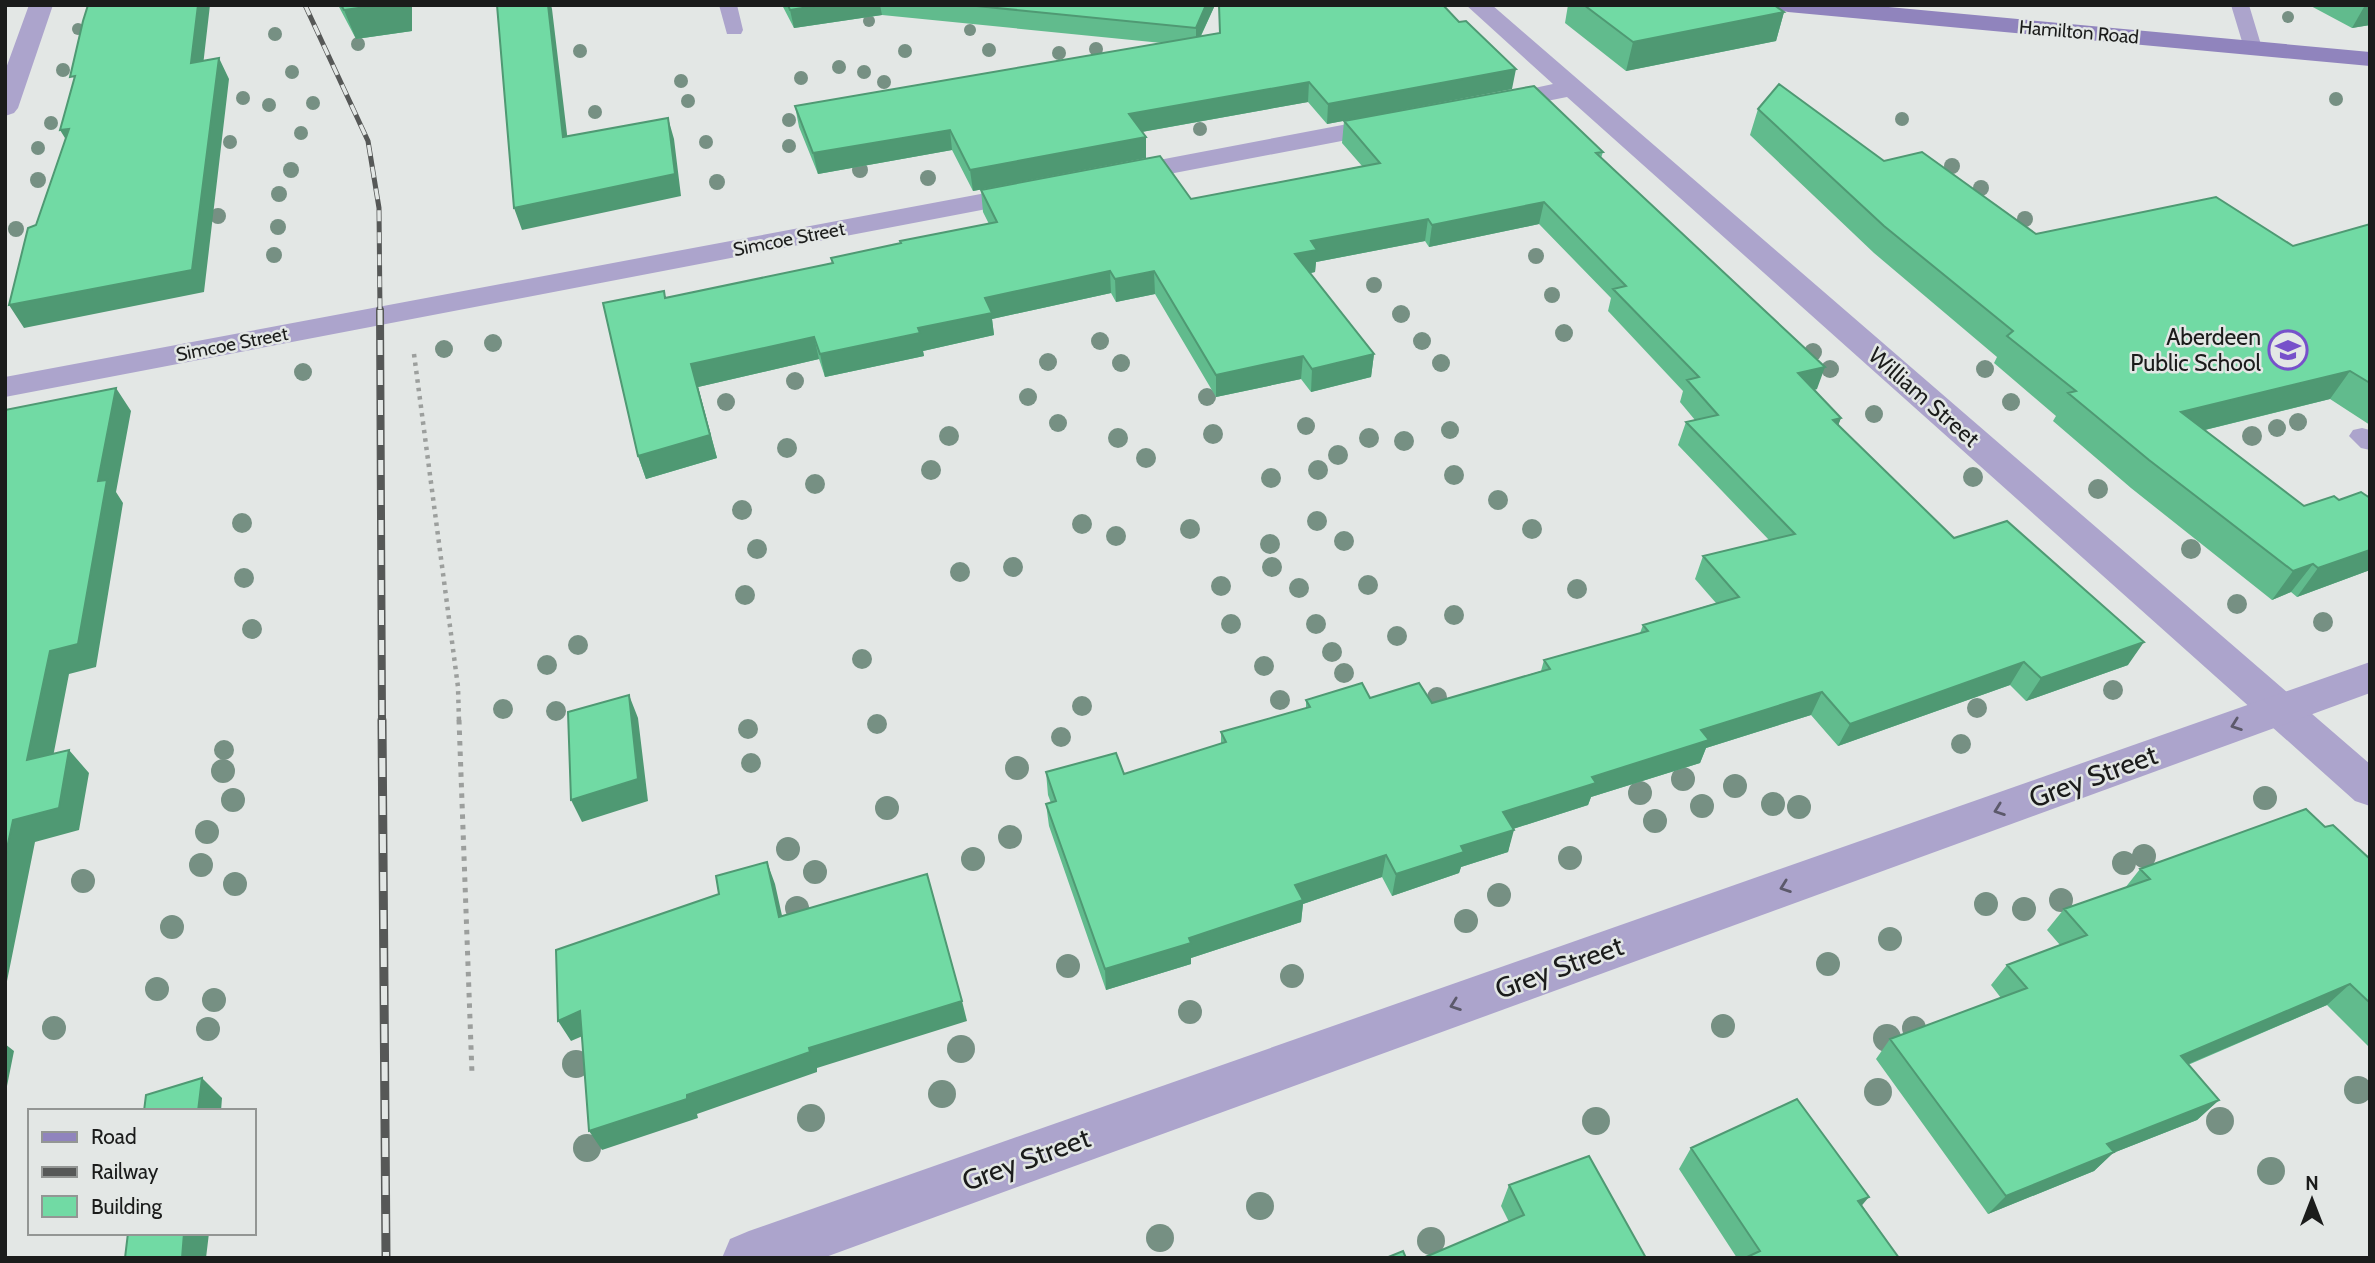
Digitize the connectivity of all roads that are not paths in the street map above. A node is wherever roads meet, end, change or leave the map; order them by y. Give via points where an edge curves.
1 (41, 5) edge
2 (728, 5) edge
3 (1478, 5) edge
4 (1788, 5) edge
5 (2240, 5) edge
6 (734, 30) dead end
7 (2253, 48) junction
8 (2370, 59) edge
9 (1572, 89) junction
10 (5, 108) edge
11 (1463, 110) edge
12 (1422, 117) edge
13 (5, 387) edge
14 (2370, 677) edge
15 (2279, 709) junction
16 (2370, 789) edge
17 (749, 1258) edge

1 - 10 street
2 - 6 lane
3 - 9 street, William Street
4 - 7 main road, Hamilton Road
5 - 7 lane
7 - 8 main road, Hamilton Road
9 - 11 street
9 - 15 street, William Street
12 - 13 street, Simcoe Street
14 - 15 street, Grey Street
15 - 16 street, William Street
15 -> 17 street, Grey Street

